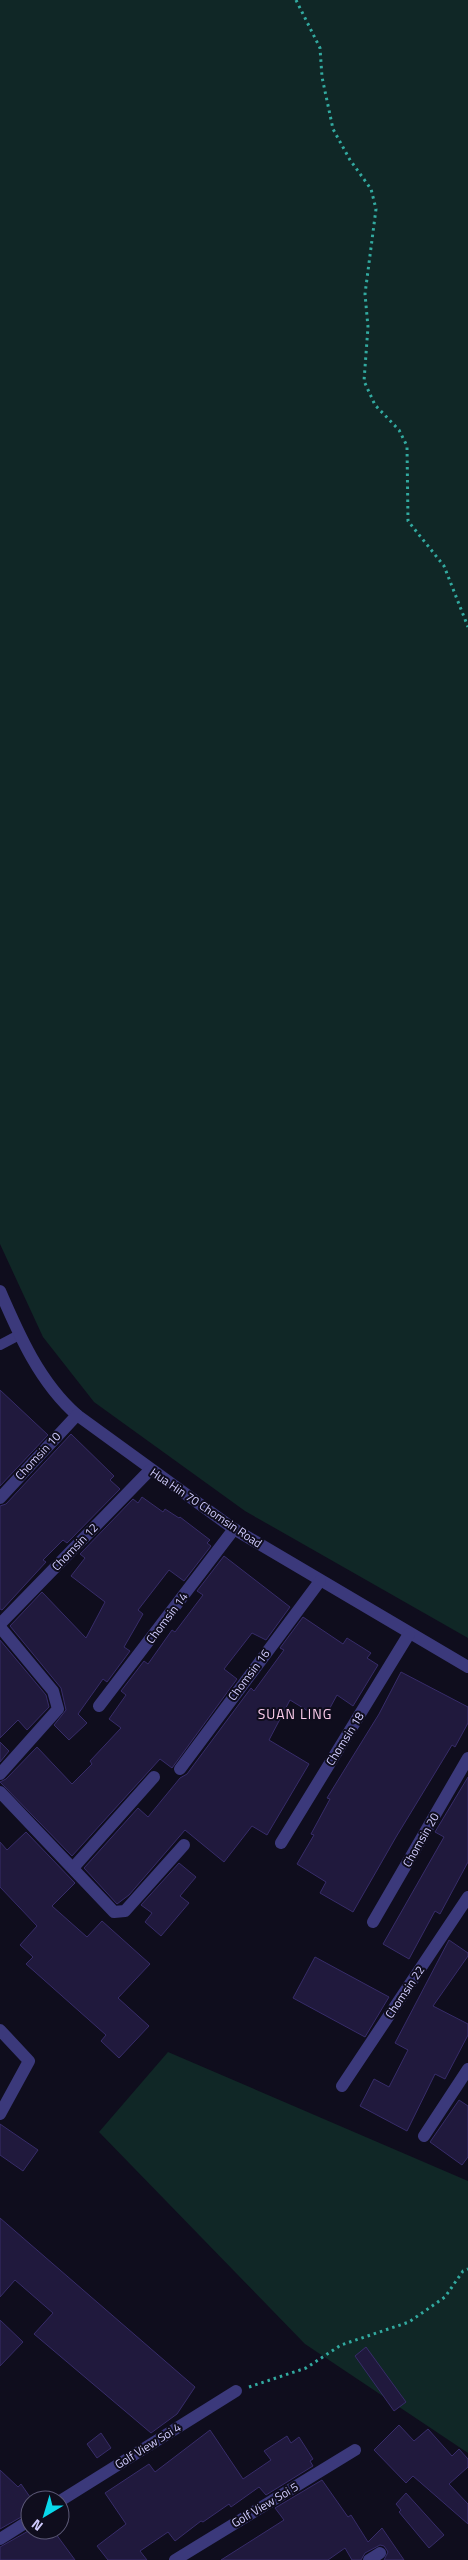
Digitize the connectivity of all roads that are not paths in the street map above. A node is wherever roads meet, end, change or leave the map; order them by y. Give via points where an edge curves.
1 (0, 1291) edge
2 (19, 1335) junction
3 (0, 1345) edge
4 (77, 1415) junction
5 (150, 1470) junction
6 (0, 1498) edge
7 (234, 1529) junction
8 (320, 1581) junction
9 (0, 1625) edge
10 (409, 1634) junction
11 (468, 1667) edge
12 (99, 1706) dead end
13 (468, 1758) edge
14 (180, 1769) dead end
15 (0, 1774) edge
16 (154, 1776) dead end
17 (0, 1792) edge
18 (281, 1843) dead end
19 (184, 1845) dead end
20 (73, 1868) junction
21 (468, 1897) edge
22 (374, 1922) dead end
23 (0, 2030) edge
24 (468, 2069) edge
25 (342, 2086) dead end
26 (0, 2114) edge
27 (424, 2136) dead end
28 (236, 2391) road end
29 (355, 2450) dead end
30 (70, 2495) edge
31 (20, 2526) edge
32 (0, 2539) edge
33 (176, 2560) edge

1 - 2 street, Hua Hin 70 Chomsin Road
2 - 3 lane
2 - 4 street, Hua Hin 70 Chomsin Road via 48,1384
4 - 5 street, Hua Hin 70 Chomsin Road
4 - 6 street, Chomsin 10
5 - 7 street, Hua Hin 70 Chomsin Road
5 - 9 street, Chomsin 12
7 - 8 street, Hua Hin 70 Chomsin Road
7 - 12 street, Chomsin 14
8 - 10 street, Hua Hin 70 Chomsin Road
8 - 14 street, Chomsin 16
9 - 15 street via 53,1691 58,1709
10 - 11 street, Hua Hin 70 Chomsin Road
10 - 18 street, Chomsin 18
13 - 22 street, Chomsin 20
16 - 20 street
17 - 20 street
19 - 20 street via 120,1913 109,1908
21 - 25 street, Chomsin 22
23 - 26 street via 28,2061
24 - 27 street
28 - 30 street, Golf View Soi 4
29 - 33 street, Golf View Soi 5
31 - 32 street

